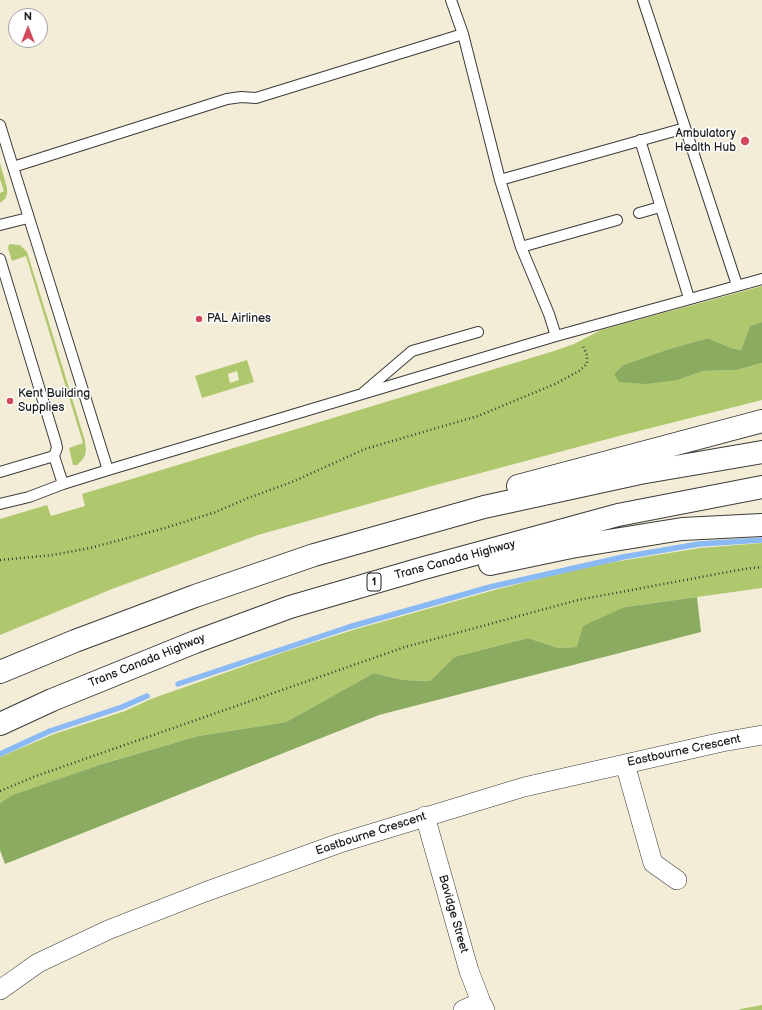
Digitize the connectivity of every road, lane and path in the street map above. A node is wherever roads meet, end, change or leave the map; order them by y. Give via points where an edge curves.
1 (451, 0) edge
2 (643, 0) edge
3 (463, 34) junction
4 (0, 125) edge
5 (685, 128) junction
6 (640, 140) junction
7 (13, 167) junction
8 (500, 180) junction
9 (660, 206) junction
10 (639, 213) dead end
11 (28, 218) junction
12 (617, 220) dead end
13 (0, 225) edge
14 (521, 247) junction
15 (0, 259) edge
16 (762, 279) edge
17 (737, 285) junction
18 (689, 298) junction
19 (575, 330) junction
20 (478, 332) dead end
21 (556, 336) junction
22 (360, 394) junction
23 (762, 421) edge
24 (762, 452) edge
25 (54, 456) junction
26 (108, 470) junction
27 (0, 472) edge
28 (63, 484) junction
29 (762, 487) edge
30 (0, 504) edge
31 (762, 525) edge
32 (314, 555) junction
33 (0, 560) edge
34 (762, 567) edge
35 (290, 607) junction
36 (0, 672) edge
37 (0, 724) edge
38 (762, 735) edge
39 (625, 764) junction
40 (0, 791) edge
41 (425, 816) junction
42 (677, 880) dead end
43 (0, 990) edge
44 (483, 1006) edge
45 (463, 1010) edge

1 - 3 lane
2 - 5 lane
3 - 7 lane via 256,98 228,99
3 - 8 lane
4 - 7 lane
5 - 6 lane
5 - 17 lane
6 - 8 lane
6 - 9 lane
7 - 11 lane
8 - 14 lane
9 - 10 lane
9 - 18 lane
11 - 13 lane
11 - 26 lane
12 - 14 lane
14 - 21 lane
15 - 25 lane via 56,443
16 - 17 lane
17 - 18 lane
18 - 19 lane
19 - 21 lane
19 - 33 path via 587,355 587,364 555,384 478,416 365,449 292,482 216,512 165,528 54,555
20 - 22 lane via 412,351
21 - 22 lane
22 - 26 lane
23 - 32 highway via 528,483
24 - 32 highway via 640,473 484,507
25 - 27 lane
25 - 28 lane
26 - 28 lane
28 - 30 lane via 29,497
29 - 35 highway, Trans Canada Highway / 1 via 618,515
31 - 35 highway via 682,529 571,547
32 - 36 highway via 195,596
34 - 40 path via 578,600 405,647 44,773
35 - 37 highway, Trans Canada Highway / 1 via 195,642
38 - 39 street, Eastbourne Crescent
39 - 41 street, Eastbourne Crescent via 524,787
39 - 42 street via 653,863
41 - 43 street, Eastbourne Crescent via 330,847 108,930 38,963
41 - 44 street, Bavidge Street via 469,971
44 - 45 street

